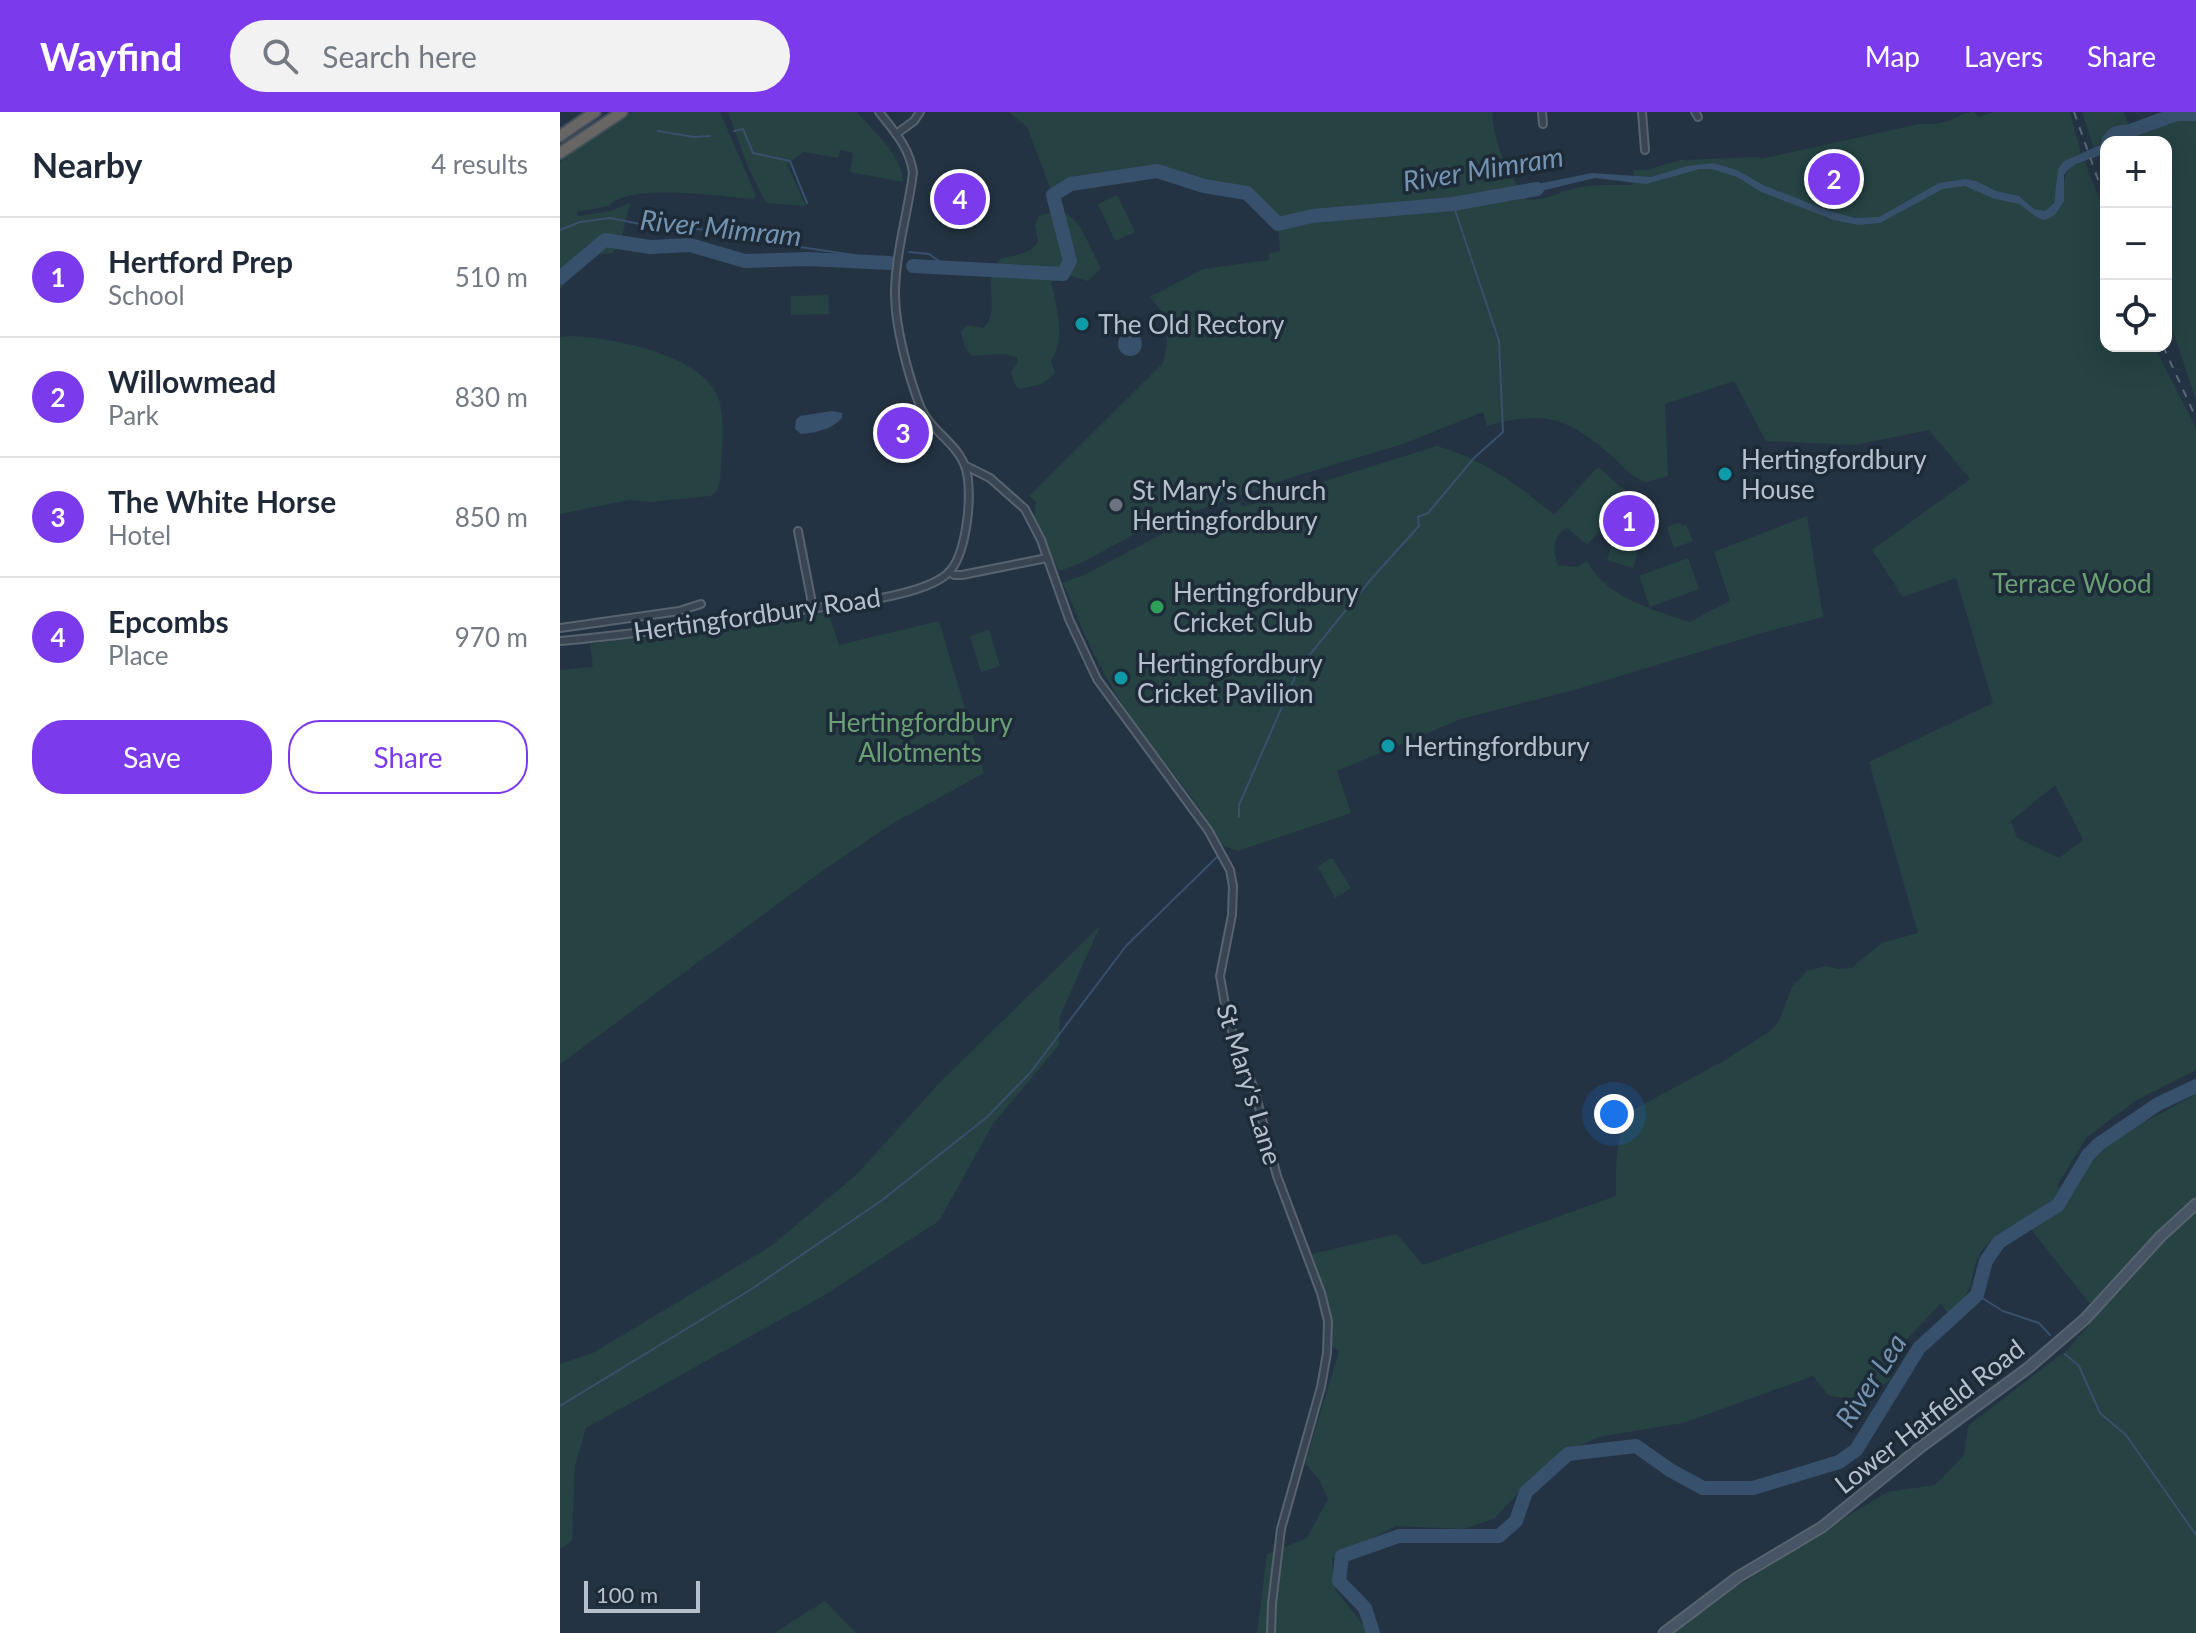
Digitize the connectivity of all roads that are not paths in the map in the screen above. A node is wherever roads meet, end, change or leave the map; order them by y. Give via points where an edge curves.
1 (595, 112) edge
2 (622, 112) edge
3 (879, 112) edge
4 (920, 112) edge
5 (1542, 112) edge
6 (1642, 112) edge
7 (1543, 124) dead end
8 (896, 134) junction
9 (560, 136) edge
10 (1645, 150) dead end
11 (560, 153) edge
12 (966, 466) junction
13 (798, 531) dead end
14 (1047, 558) junction
15 (949, 572) junction
16 (701, 604) dead end
17 (813, 608) junction
18 (560, 628) edge
19 (560, 641) edge
20 (2196, 1204) edge
21 (1271, 1633) edge
22 (1664, 1633) edge

1 - 9 highway
2 - 11 highway
3 - 8 street
4 - 8 street
5 - 7 street
6 - 10 street
8 - 12 street via 913,173 897,268 898,318 921,408
12 - 14 street, St Mary's Lane via 990,478 1025,509
12 - 15 street via 966,526
13 - 17 street
14 - 15 street, Hertingfordbury Road via 971,574
14 - 21 street, St Mary's Lane via 1097,679 1200,819 1230,870 1232,915 1220,976 1225,1005 1277,1176 1325,1305 1327,1353 1281,1529
15 - 17 street, Hertingfordbury Road via 902,592
16 - 18 street
17 - 19 street, Hertingfordbury Road
20 - 22 main road, Lower Hatfield Road via 2085,1319 2028,1368 1822,1527 1738,1577

